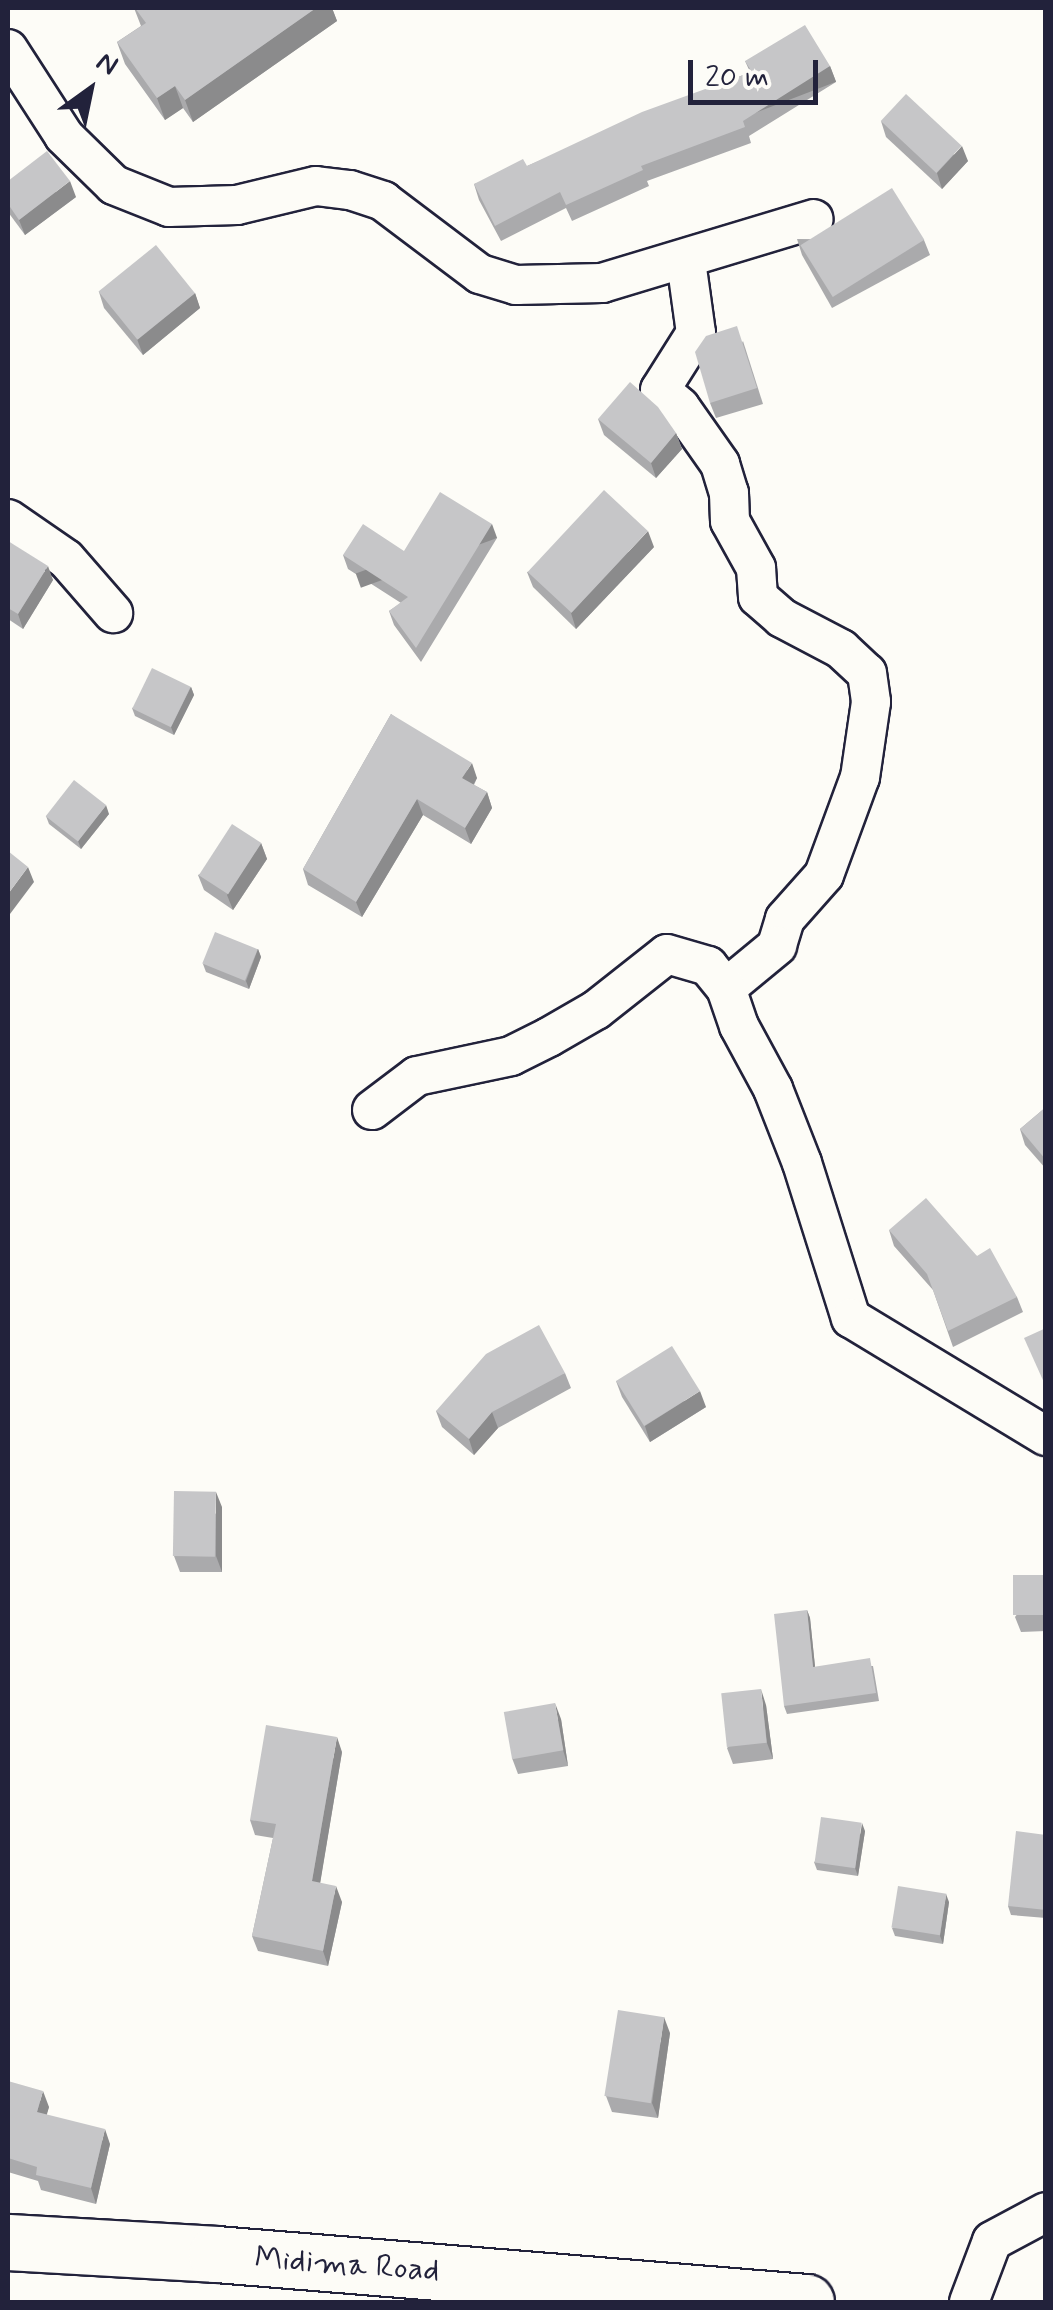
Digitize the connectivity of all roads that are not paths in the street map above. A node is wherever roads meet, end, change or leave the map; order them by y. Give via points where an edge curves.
1 (8, 48) edge
2 (814, 220) dead end
3 (686, 260) junction
4 (8, 519) edge
5 (113, 613) dead end
6 (726, 988) junction
7 (372, 1110) dead end
8 (1046, 1436) edge
9 (1046, 2212) edge
10 (8, 2242) edge
11 (806, 2302) edge
12 (969, 2302) edge

1 - 3 street via 64,136 114,185 169,208 237,205 316,186 350,190 383,201 480,274 516,285 602,283
2 - 3 street
3 - 6 street via 696,333 660,390 720,464 730,521 756,568 758,597 782,618 841,649 867,673 872,702 860,778 824,875 785,919 776,946
4 - 5 street via 66,559
6 - 7 street via 708,966 667,954 549,1037 511,1056 417,1076
6 - 8 street via 802,1163 851,1318
9 - 12 street via 992,2241
10 - 11 main road, Midima Road

